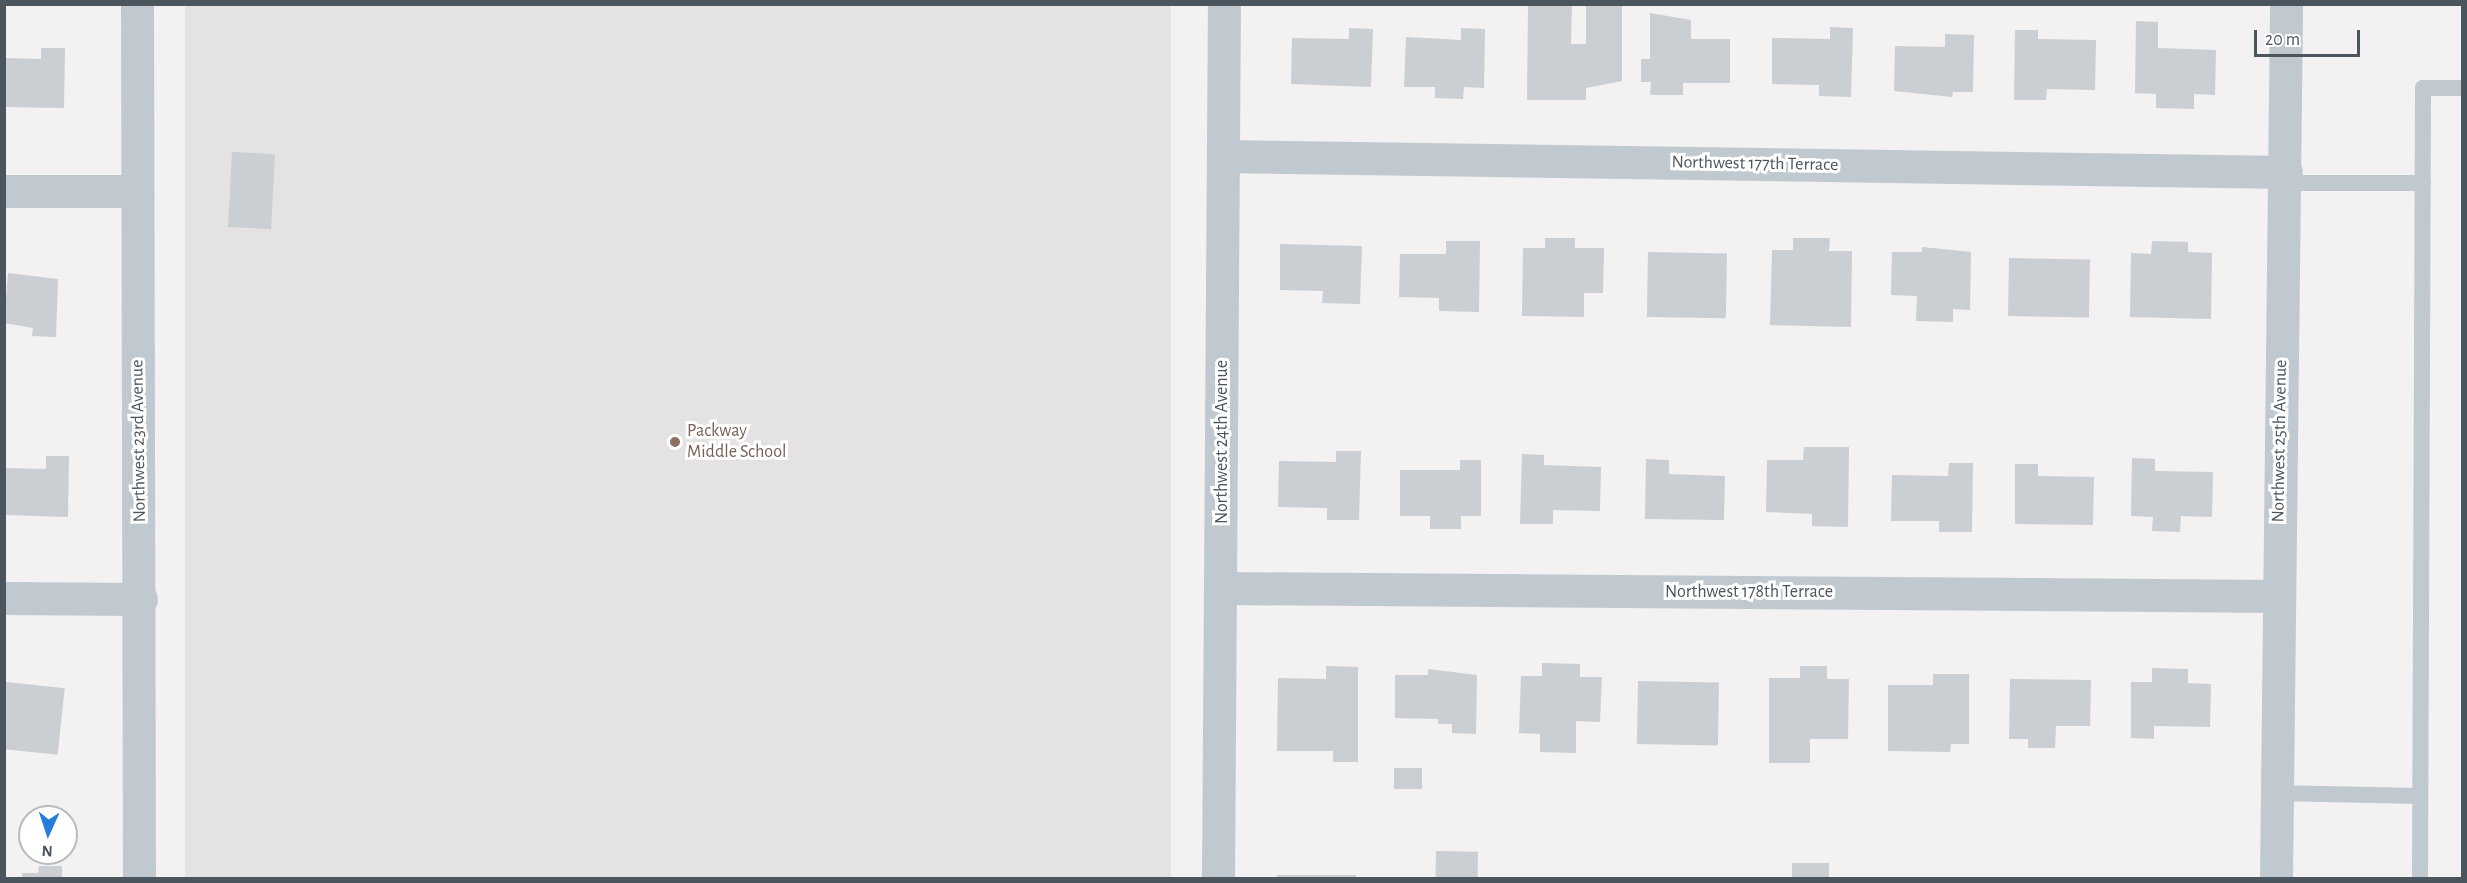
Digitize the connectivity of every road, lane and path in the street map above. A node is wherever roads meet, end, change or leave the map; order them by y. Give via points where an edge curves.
1 (137, 4) edge
2 (1224, 4) edge
3 (2286, 4) edge
4 (2463, 88) edge
5 (1223, 156) junction
6 (2286, 177) junction
7 (2423, 183) junction
8 (4, 191) edge
9 (135, 192) junction
10 (1221, 588) junction
11 (2277, 596) junction
12 (4, 598) edge
13 (141, 599) junction
14 (2276, 793) junction
15 (2420, 796) junction
16 (139, 879) edge
17 (1218, 879) edge
18 (2276, 879) edge
19 (2420, 879) edge

1 - 9 street, Northwest 23rd Avenue
2 - 5 street, Northwest 24th Avenue
3 - 6 street, Northwest 25th Avenue
4 - 7 lane via 2423,88
5 - 6 street, Northwest 177th Terrace
5 - 10 street, Northwest 24th Avenue
6 - 7 lane
6 - 11 street, Northwest 25th Avenue
7 - 15 lane
8 - 9 street
9 - 13 street, Northwest 23rd Avenue
10 - 11 street, Northwest 178th Terrace
10 - 17 street, Northwest 24th Avenue
11 - 14 street, Northwest 25th Avenue
12 - 13 street
13 - 16 street, Northwest 23rd Avenue
14 - 15 lane
14 - 18 street, Northwest 25th Avenue
15 - 19 lane

